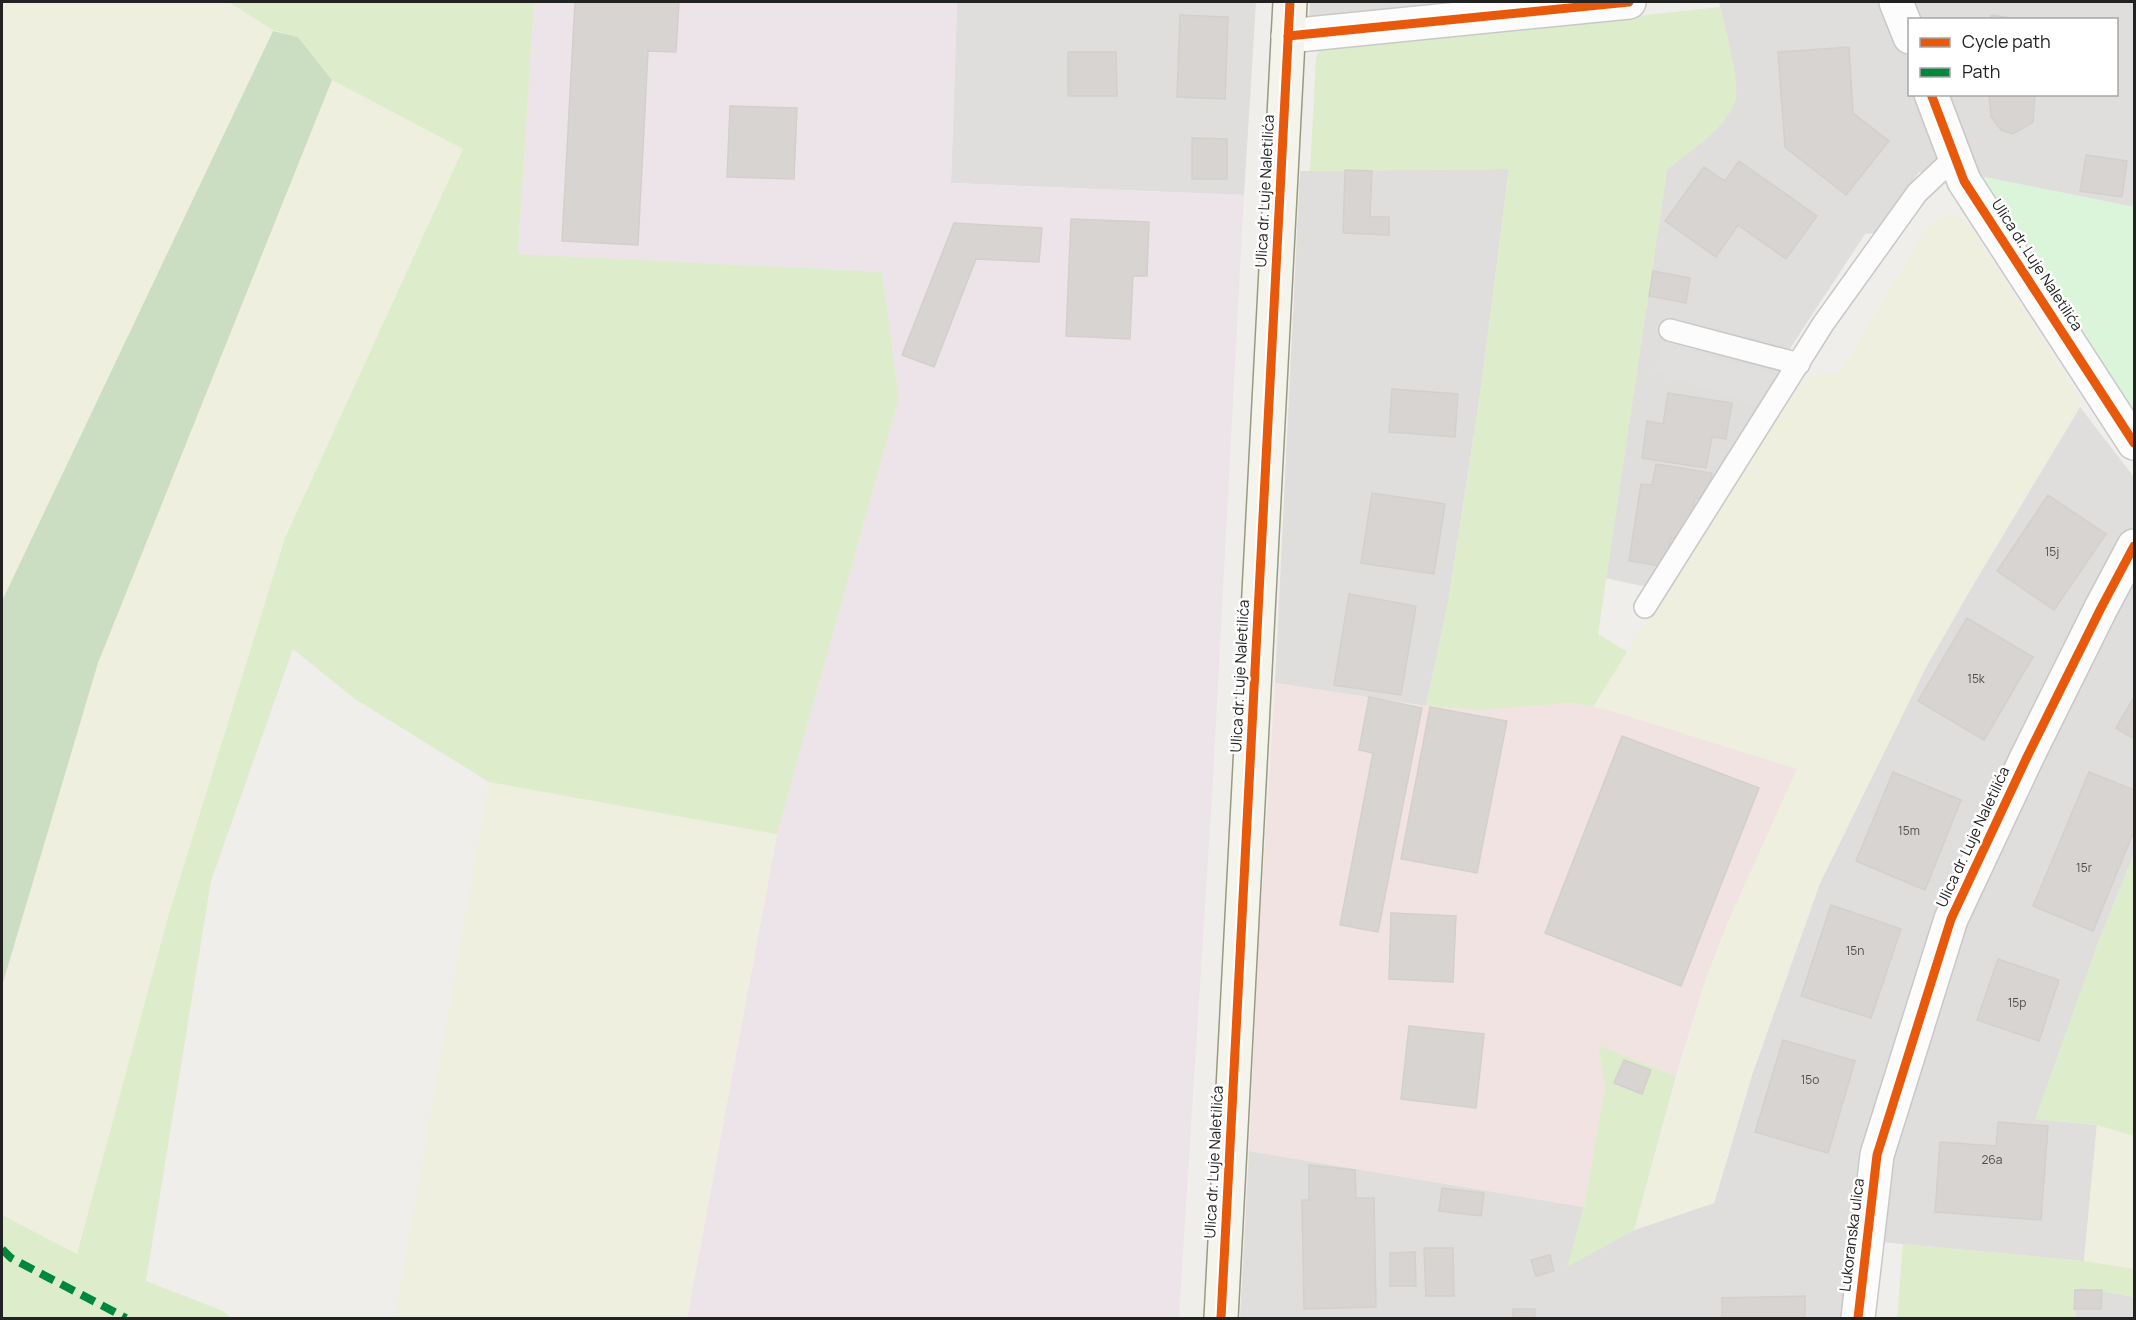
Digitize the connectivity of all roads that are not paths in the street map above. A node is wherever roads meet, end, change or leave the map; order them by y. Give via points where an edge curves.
1 (1290, 2) edge
2 (1629, 2) edge
3 (1896, 2) edge
4 (1908, 31) edge
5 (1288, 36) junction
6 (1932, 96) edge
7 (1955, 158) junction
8 (1670, 330) dead end
9 (1798, 364) junction
10 (2134, 443) edge
11 (2134, 546) edge
12 (1644, 607) dead end
13 (1877, 1155) joint
14 (1221, 1318) edge
15 (1858, 1318) edge

1 - 5 main road, Ulica dr. Luje Naletilića
2 - 5 street
3 - 4 street
5 - 14 main road, Ulica dr. Luje Naletilića
6 - 7 street, Ulica dr. Luje Naletilića
7 - 9 lane via 1917,193
7 - 10 street, Ulica dr. Luje Naletilića via 1964,181
8 - 9 lane
9 - 12 lane
11 - 13 street, Ulica dr. Luje Naletilića via 2032,746 1951,919
13 - 15 street, Lukoranska ulica

